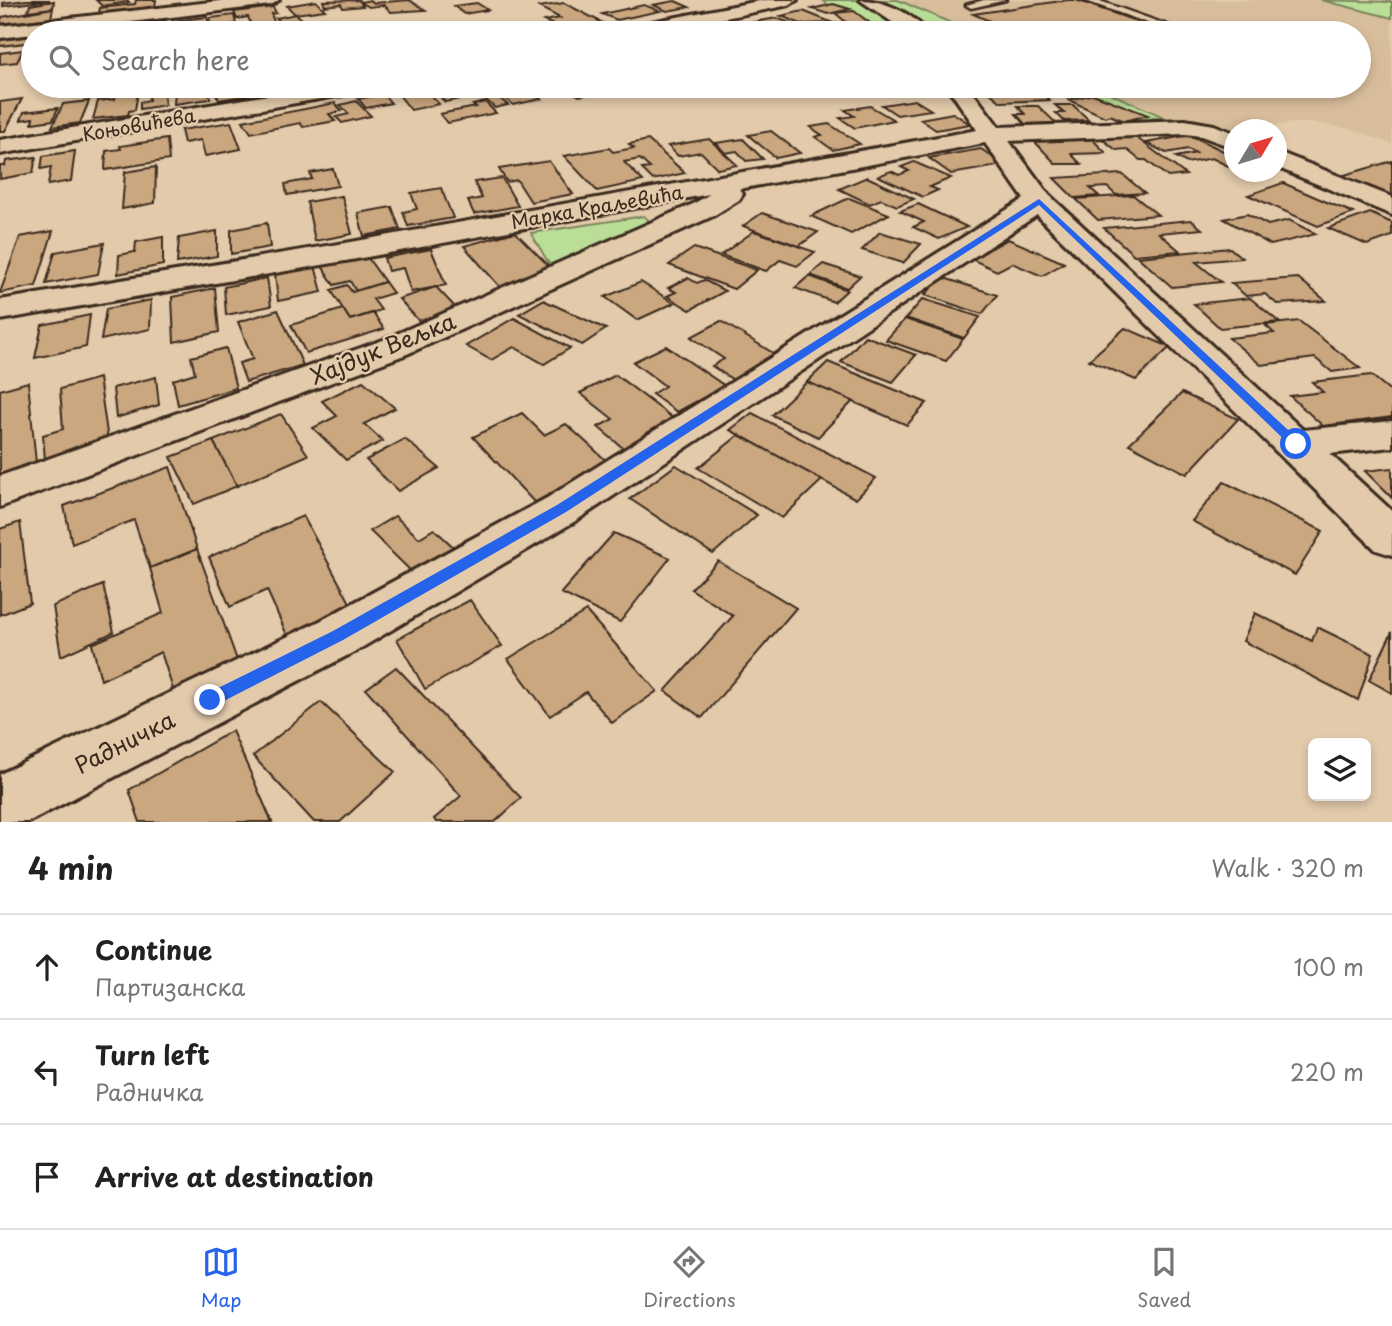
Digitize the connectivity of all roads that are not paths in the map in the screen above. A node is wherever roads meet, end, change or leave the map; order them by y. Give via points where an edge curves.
1 (271, 0) edge
2 (789, 0) edge
3 (868, 0) edge
4 (1001, 0) edge
5 (1088, 0) edge
6 (971, 5) dead end
7 (54, 21) edge
8 (685, 21) edge
9 (903, 21) edge
10 (1150, 21) edge
11 (21, 28) edge
12 (0, 32) edge
13 (289, 98) edge
14 (965, 98) edge
15 (990, 135) junction
16 (1224, 138) edge
17 (0, 147) edge
18 (1287, 163) edge
19 (754, 179) junction
20 (1039, 201) junction
21 (1392, 207) edge
22 (0, 310) edge
23 (1392, 434) edge
24 (1296, 444) junction
25 (0, 492) edge
26 (1392, 538) edge
27 (0, 805) edge

1 - 7 street
2 - 8 street
3 - 9 street
4 - 6 lane
5 - 10 lane
11 - 12 street
13 - 17 street, Коњовићева
14 - 15 street
15 - 16 street, Марка Краљевића via 1197,129
15 - 19 street, Марка Краљевића
15 - 20 street
18 - 21 street
19 - 22 street, Марка Краљевића
19 - 25 street, Хајдук Вељка via 703,210 395,348
20 - 24 street
20 - 27 street, Радничка via 562,509 338,636
23 - 24 street
24 - 26 street

